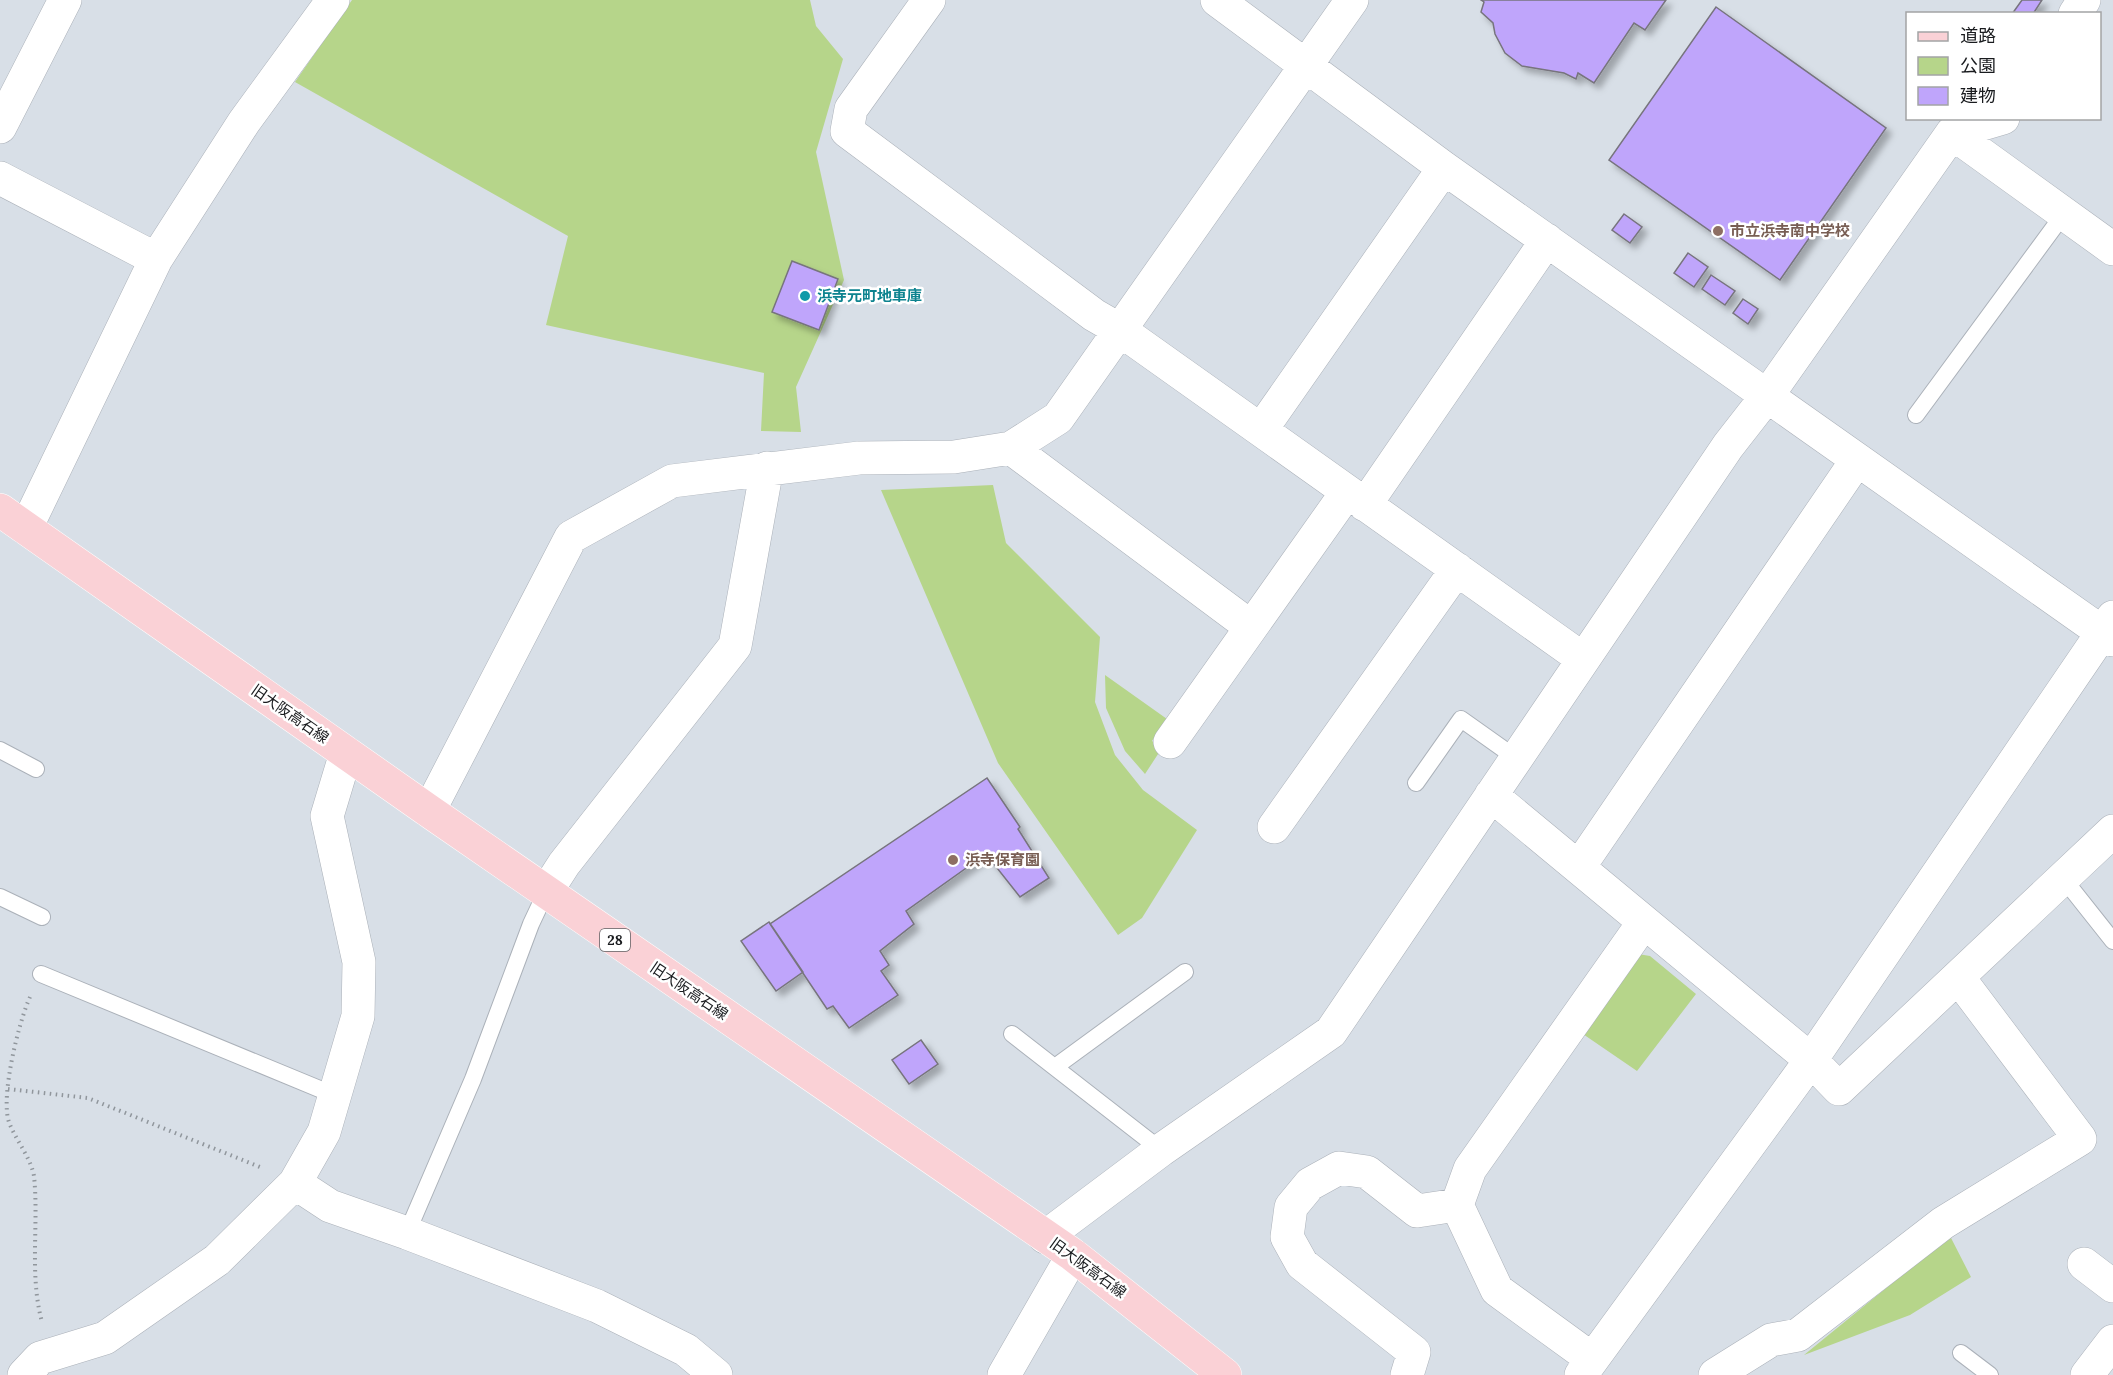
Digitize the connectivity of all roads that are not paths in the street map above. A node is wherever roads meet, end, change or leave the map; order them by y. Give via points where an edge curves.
1 (65, 0) edge
2 (333, 0) edge
3 (929, 0) edge
4 (1217, 0) edge
5 (1352, 0) edge
6 (1305, 67) junction
7 (1996, 120) edge
8 (0, 127) edge
9 (1952, 133) junction
10 (1444, 168) junction
11 (0, 178) edge
12 (2062, 215) junction
13 (1546, 240) junction
14 (2113, 249) edge
15 (156, 259) junction
16 (1119, 330) junction
17 (1767, 396) junction
18 (1916, 415) dead end
19 (1260, 430) junction
20 (1011, 448) junction
21 (1857, 460) junction
22 (767, 468) junction
23 (1356, 498) junction
24 (13, 519) edge
25 (1457, 569) junction
26 (1251, 627) junction
27 (2109, 630) edge
28 (1583, 659) junction
29 (1170, 742) dead end
30 (0, 750) edge
31 (346, 753) junction
32 (1516, 758) junction
33 (36, 769) dead end
34 (1416, 783) dead end
35 (1491, 795) junction
36 (429, 811) junction
37 (1274, 827) dead end
38 (2113, 831) edge
39 (1579, 867) junction
40 (2063, 878) junction
41 (546, 892) junction
42 (0, 897) edge
43 (42, 917) dead end
44 (1644, 922) junction
45 (2113, 940) edge
46 (1185, 972) dead end
47 (41, 974) road end
48 (1958, 977) junction
49 (1012, 1034) dead end
50 (1811, 1060) junction
51 (1055, 1067) junction
52 (334, 1095) junction
53 (1161, 1150) junction
54 (295, 1183) junction
55 (1457, 1205) junction
56 (407, 1233) junction
57 (1045, 1237) junction
58 (1073, 1255) junction
59 (2084, 1264) dead end
60 (2113, 1286) edge
61 (2113, 1341) edge
62 (1961, 1353) dead end
63 (1586, 1367) edge
64 (24, 1375) edge
65 (716, 1375) edge
66 (1005, 1375) edge
67 (1225, 1375) edge
68 (1407, 1375) edge
69 (1715, 1375) edge
70 (1990, 1375) edge
71 (2087, 1375) edge

1 - 8 street
2 - 15 street via 244,122
3 - 16 street via 850,109 847,131
4 - 6 street via 1285,48
5 - 6 street
6 - 10 street
6 - 16 street
7 - 9 street
9 - 12 street
9 - 17 street
10 - 13 street
10 - 19 street
11 - 15 street
12 - 14 street
12 - 18 lane
13 - 17 street
13 - 23 street
15 - 24 street
16 - 19 street
16 - 20 street via 1058,418
17 - 21 street
17 - 28 street via 1728,446
19 - 23 street
20 - 22 street via 954,457 859,458
20 - 26 street
21 - 27 street
21 - 39 street
22 - 36 street via 672,481 571,537
22 - 41 street via 735,646
23 - 25 street
23 - 26 street
24 - 31 main road, 旧大阪高石線 / 28
25 - 28 street
25 - 37 street
26 - 29 street
27 - 50 street
28 - 32 street
30 - 33 lane
31 - 36 main road, 旧大阪高石線 / 28
31 - 52 street via 327,816 359,962 358,1016
32 - 34 lane via 1461,719
32 - 35 street
35 - 39 street
35 - 53 street via 1331,1032
36 - 41 main road, 旧大阪高石線 / 28
38 - 40 street
39 - 44 street
40 - 45 lane
40 - 48 street
41 - 56 lane
41 - 57 main road, 旧大阪高石線 / 28
42 - 43 lane
44 - 50 street
44 - 55 street via 1470,1169
46 - 51 lane
47 - 52 lane
48 - 50 street via 1839,1089
48 - 69 street via 2080,1138 1942,1223 1798,1335 1772,1340
49 - 51 lane
50 - 63 street
51 - 53 lane
52 - 54 street via 324,1132
53 - 57 street
54 - 56 street via 330,1206
54 - 64 street via 217,1260 105,1338 40,1358
55 - 63 street via 1497,1290
55 - 68 street via 1417,1211 1367,1172 1339,1168 1310,1184 1291,1207 1287,1237 1302,1264 1414,1352
56 - 65 street via 597,1306 686,1350
57 - 58 main road, 旧大阪高石線 / 28
58 - 66 street
58 - 67 main road, 旧大阪高石線 / 28
59 - 60 street
61 - 71 street
62 - 70 lane

